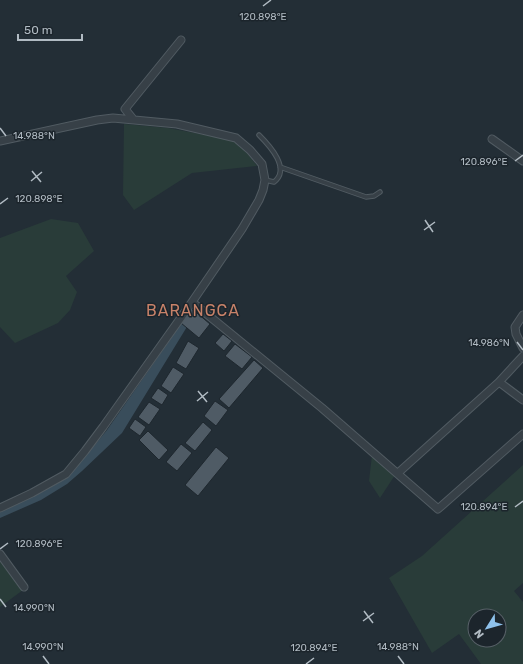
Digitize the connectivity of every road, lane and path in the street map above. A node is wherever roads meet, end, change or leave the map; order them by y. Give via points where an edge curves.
1 (181, 40) dead end
2 (133, 119) junction
3 (259, 135) dead end
4 (492, 139) dead end
5 (0, 140) edge
6 (523, 161) edge
7 (280, 167) junction
8 (265, 180) junction
9 (380, 192) dead end
10 (192, 302) junction
11 (523, 315) edge
12 (523, 348) edge
13 (523, 356) edge
14 (499, 382) junction
15 (523, 400) edge
16 (523, 434) edge
17 (398, 473) junction
18 (0, 508) edge
19 (0, 554) edge
20 (24, 587) dead end

1 - 2 street via 125,109
2 - 5 street via 97,120
2 - 8 street via 176,124 236,138 262,164
3 - 7 lane via 273,152
4 - 6 street
7 - 8 lane via 278,179 274,182
7 - 9 lane via 366,197
8 - 10 street via 259,200 242,229
10 - 17 street
10 - 18 street via 104,427 66,474
11 - 12 street via 515,327
13 - 14 street
14 - 15 street
14 - 17 street
16 - 17 street via 438,509
19 - 20 street

